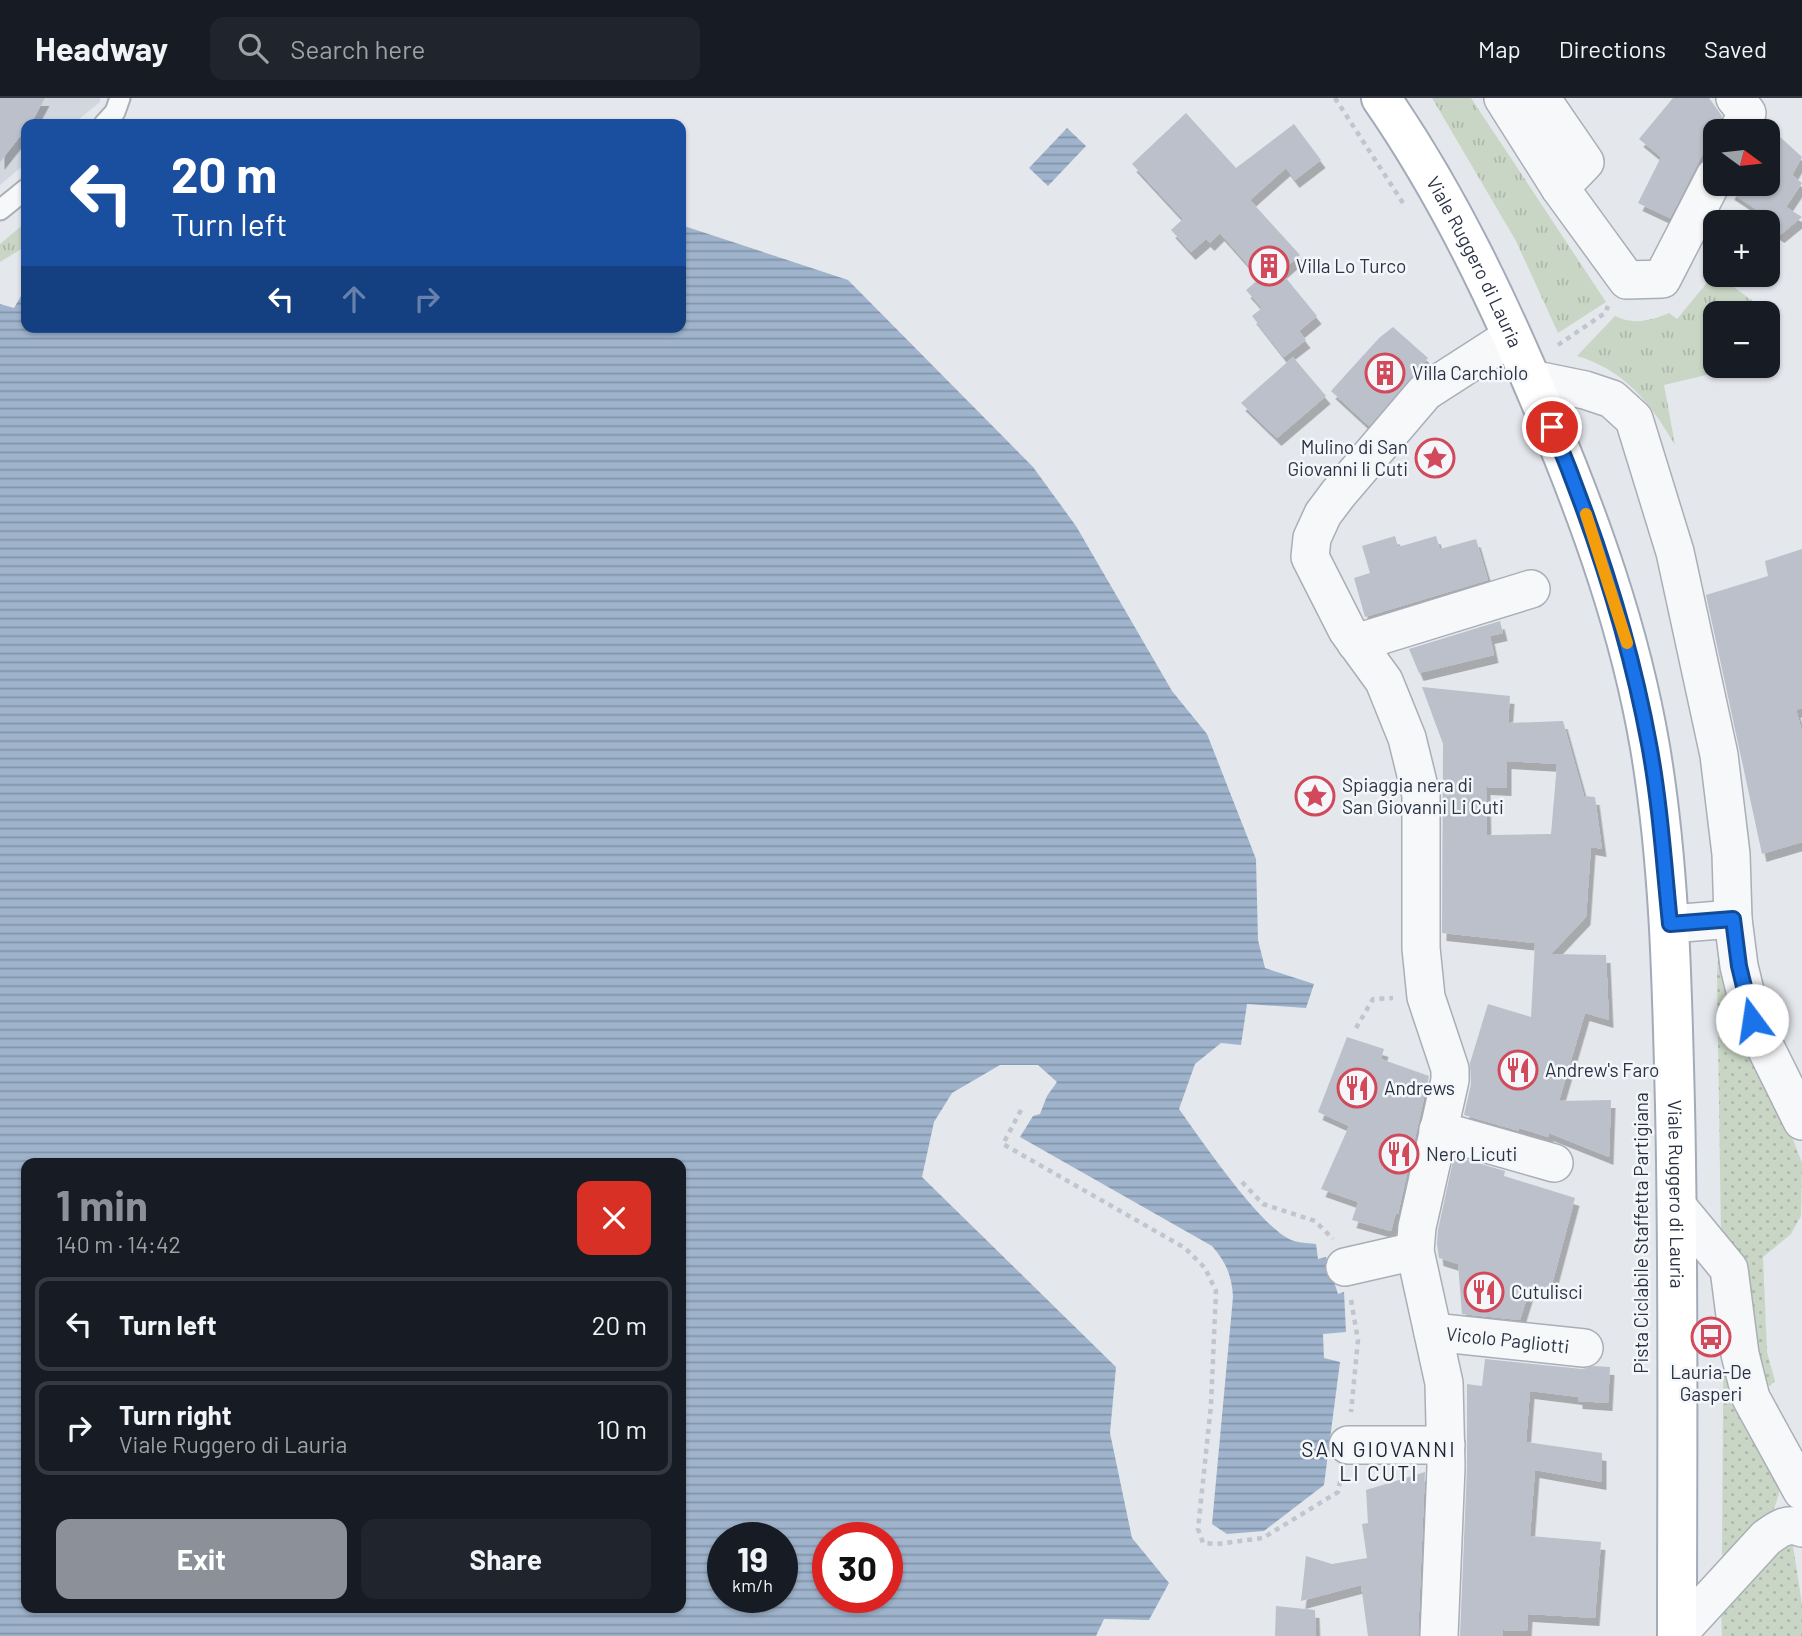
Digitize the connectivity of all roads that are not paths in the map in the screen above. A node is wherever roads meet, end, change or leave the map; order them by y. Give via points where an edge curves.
1 (120, 98) edge
2 (1381, 98) edge
3 (1503, 98) edge
4 (1541, 98) edge
5 (109, 119) edge
6 (1560, 188) junction
7 (21, 193) edge
8 (1705, 196) edge
9 (0, 210) edge
10 (1511, 336) junction
11 (1531, 379) junction
12 (1531, 589) dead end
13 (1356, 643) junction
14 (1733, 919) junction
15 (1670, 924) junction
16 (1802, 1121) edge
17 (1438, 1130) junction
18 (1555, 1163) dead end
19 (1677, 1206) junction
20 (1415, 1251) junction
21 (1345, 1267) road end
22 (1433, 1332) junction
23 (1584, 1348) dead end
24 (1348, 1445) road end
25 (1446, 1445) junction
26 (1802, 1491) edge
27 (1802, 1528) edge
28 (1677, 1635) edge
29 (1439, 1636) edge

1 - 5 lane
2 - 10 main road, Viale Ruggero di Lauria via 1466,240
3 - 6 street
4 - 6 street via 1584,162
6 - 8 street via 1627,280 1662,279
7 - 9 lane
10 - 11 main road, Viale Ruggero di Lauria
10 - 13 street via 1425,392 1323,514 1312,538 1310,557
11 - 14 street via 1612,399 1634,419 1675,552 1719,755 1731,854
11 - 15 main road, Viale Ruggero di Lauria via 1594,534 1627,643 1650,746
12 - 13 street
13 - 17 street via 1384,681 1408,738 1421,795 1421,948 1426,997 1450,1069
14 - 15 street
14 - 16 street via 1752,1020
15 - 19 main road, Viale Ruggero di Lauria
17 - 18 street
17 - 20 street
19 - 26 street via 1729,1269 1751,1398
19 - 28 main road, Viale Ruggero di Lauria
20 - 21 street
20 - 22 street
22 - 23 street, Vicolo Pagliotti
22 - 25 street via 1444,1383
24 - 25 street
25 - 29 street
27 - 28 street via 1781,1527 1766,1538

